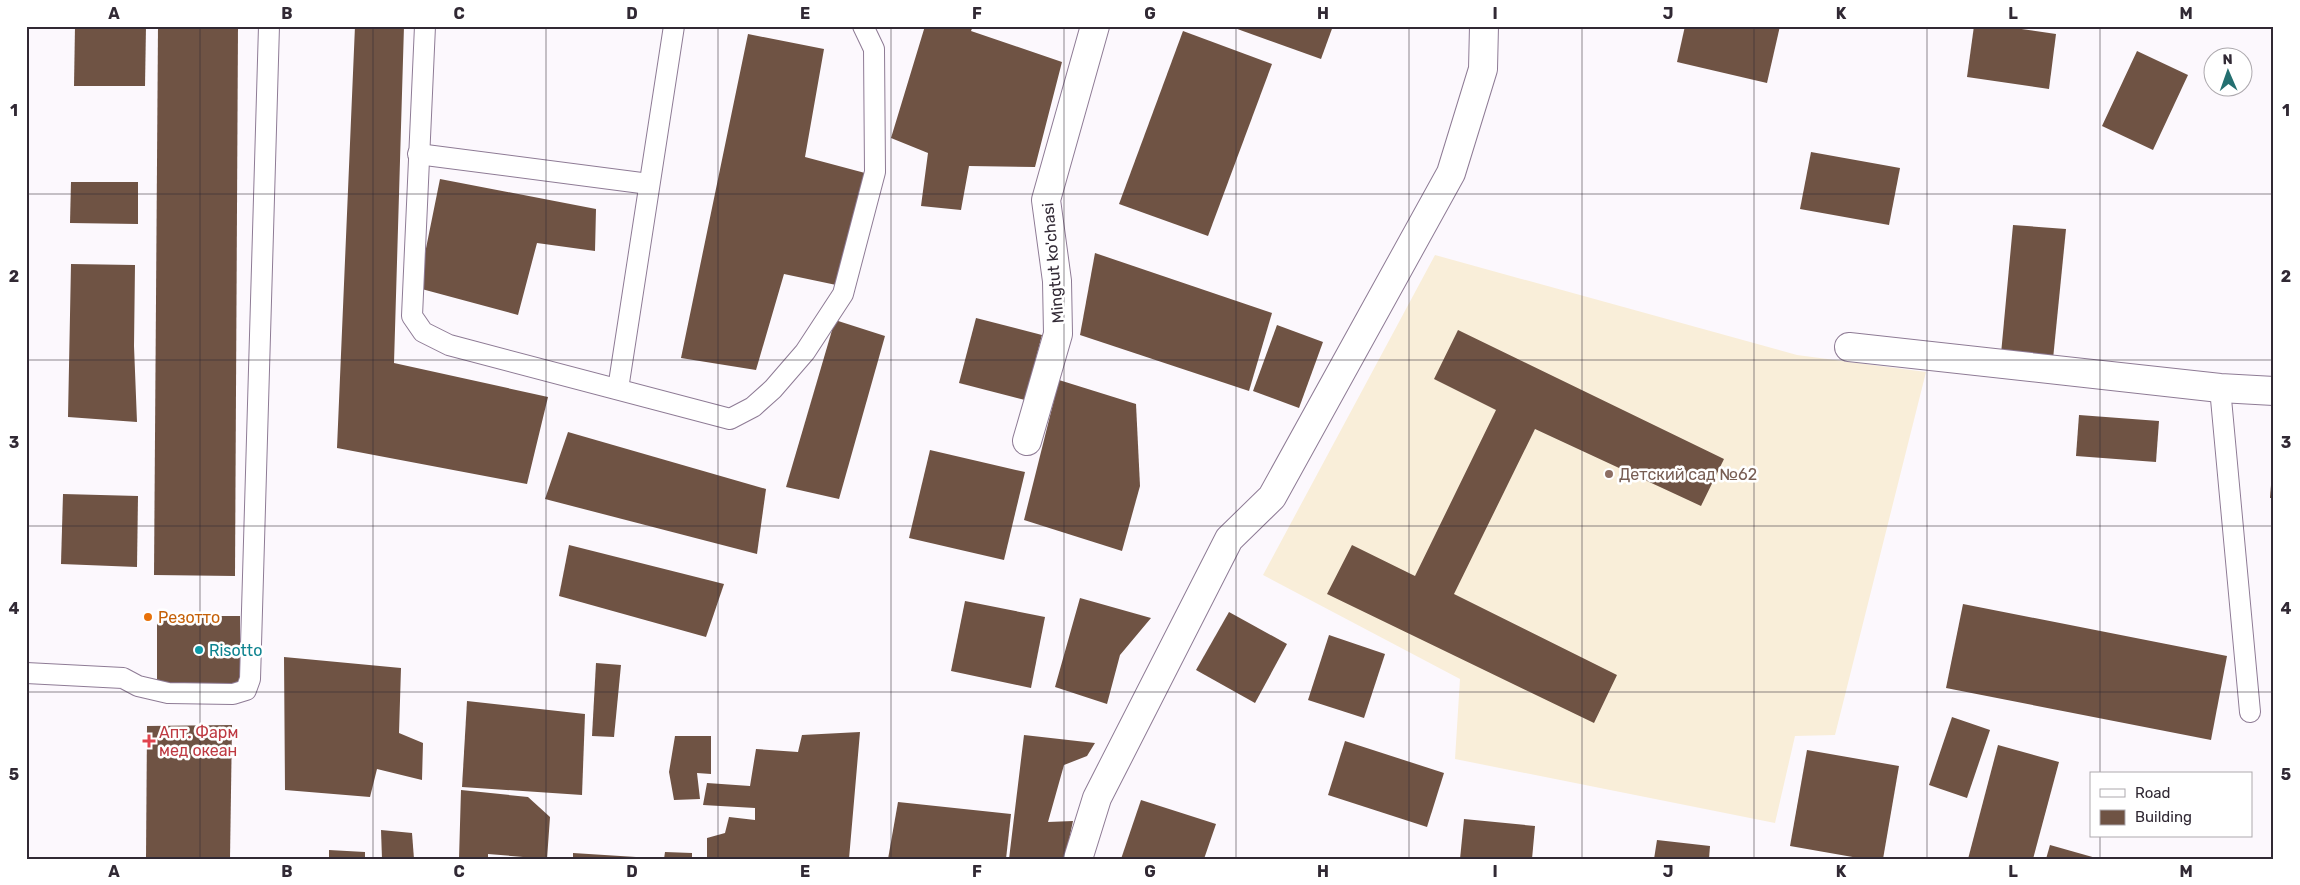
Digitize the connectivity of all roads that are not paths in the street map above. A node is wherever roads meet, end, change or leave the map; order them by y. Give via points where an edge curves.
1 (269, 26) edge
2 (425, 26) edge
3 (674, 26) edge
4 (863, 26) edge
5 (1095, 26) edge
6 (1484, 26) edge
7 (418, 154) junction
8 (649, 184) junction
9 (1849, 347) dead end
10 (2220, 388) junction
11 (618, 389) junction
12 (2274, 391) edge
13 (1027, 442) dead end
14 (26, 673) edge
15 (2250, 712) dead end
16 (1078, 859) edge

1 - 14 lane via 250,679 246,690 233,694 168,693 138,686 123,678
2 - 7 lane
3 - 8 lane
4 - 11 lane via 874,49 875,172 843,294 805,352 766,396 730,419
5 - 13 street, Mingtut ko'chasi via 1046,200 1057,281 1058,334
6 - 16 street via 1483,69 1451,173 1272,497 1230,539 1098,798
7 - 8 lane
7 - 11 lane via 412,316 422,332 449,345
8 - 11 lane
9 - 10 street
10 - 12 street
10 - 15 lane

